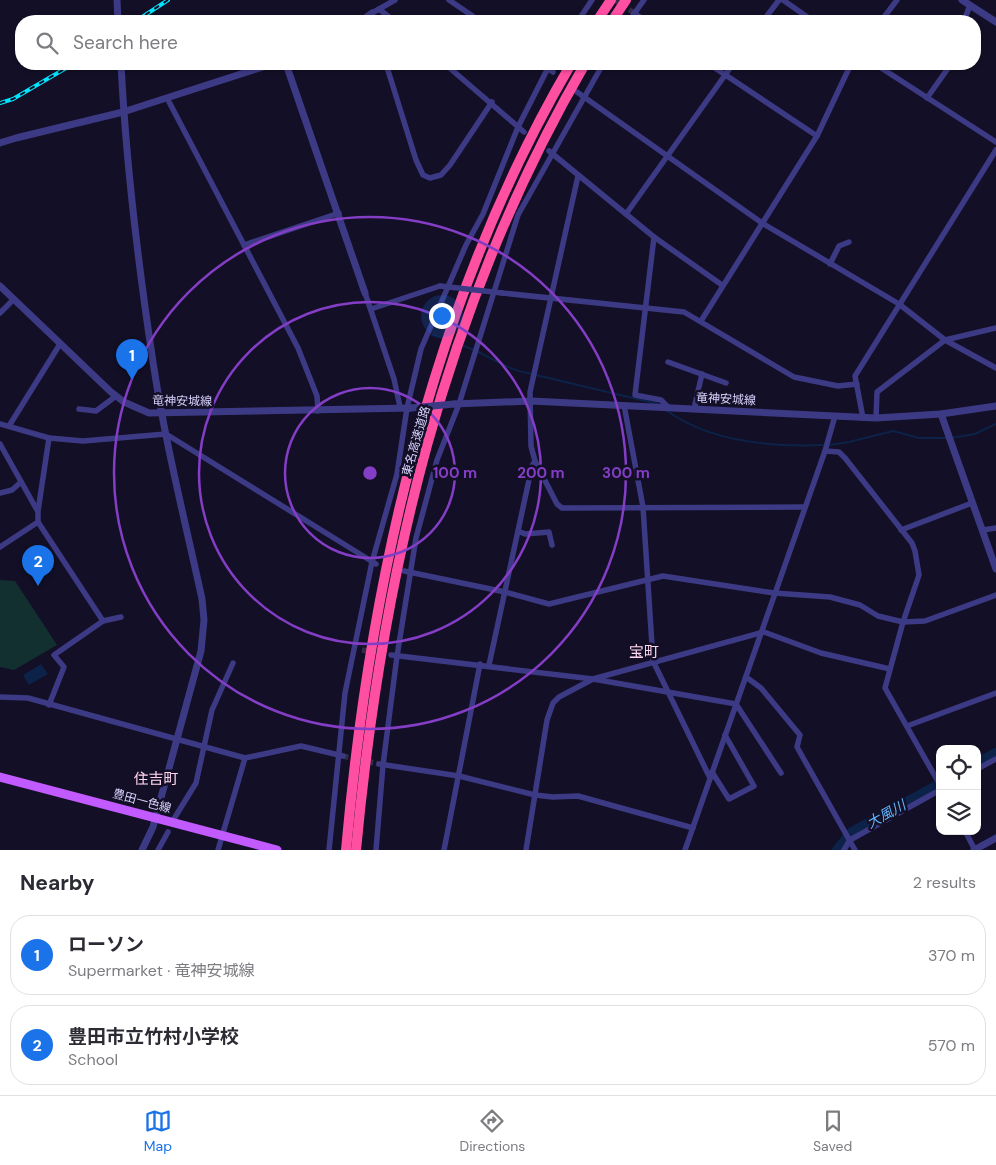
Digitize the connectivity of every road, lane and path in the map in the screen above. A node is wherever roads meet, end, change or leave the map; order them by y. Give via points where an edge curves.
1 (117, 0) edge
2 (395, 0) edge
3 (449, 0) edge
4 (592, 0) edge
5 (611, 0) edge
6 (626, 0) edge
7 (644, 0) edge
8 (778, 0) edge
9 (783, 0) edge
10 (897, 0) edge
11 (962, 0) edge
12 (970, 5) junction
13 (380, 9) junction
14 (634, 13) joint
15 (372, 14) edge
16 (118, 15) edge
17 (387, 15) edge
18 (471, 15) edge
19 (582, 15) edge
20 (601, 15) edge
21 (616, 15) edge
22 (637, 15) edge
23 (767, 15) edge
24 (804, 15) edge
25 (885, 15) edge
26 (966, 15) edge
27 (996, 22) edge
28 (120, 70) edge
29 (253, 70) edge
30 (288, 70) edge
31 (388, 70) edge
32 (452, 70) edge
33 (549, 70) edge
34 (568, 70) edge
35 (582, 70) edge
36 (599, 70) edge
37 (718, 70) edge
38 (729, 70) edge
39 (848, 70) edge
40 (884, 70) edge
41 (947, 70) edge
42 (725, 75) junction
43 (577, 92) dead end
44 (167, 98) junction
45 (582, 98) junction
46 (926, 98) junction
47 (492, 102) junction
48 (123, 112) junction
49 (518, 126) junction
50 (524, 132) dead end
51 (817, 136) junction
52 (996, 142) edge
53 (0, 144) edge
54 (996, 150) edge
55 (551, 153) junction
56 (666, 157) junction
57 (578, 176) junction
58 (339, 213) junction
59 (626, 214) junction
60 (762, 223) junction
61 (654, 236) junction
62 (849, 242) dead end
63 (244, 245) junction
64 (830, 264) junction
65 (722, 285) junction
66 (0, 286) edge
67 (365, 293) joint
68 (549, 298) junction
69 (14, 299) junction
70 (899, 304) junction
71 (644, 306) junction
72 (371, 309) junction
73 (0, 313) edge
74 (701, 320) junction
75 (996, 328) edge
76 (945, 340) junction
77 (60, 344) junction
78 (668, 362) dead end
79 (996, 368) edge
80 (702, 374) junction
81 (726, 383) dead end
82 (856, 384) junction
83 (116, 396) junction
84 (531, 401) junction
85 (456, 404) junction
86 (624, 405) junction
87 (996, 406) edge
88 (406, 408) junction
89 (669, 408) junction
90 (79, 409) dead end
91 (696, 409) junction
92 (318, 410) junction
93 (163, 414) junction
94 (941, 414) junction
95 (835, 416) junction
96 (863, 418) junction
97 (876, 418) junction
98 (0, 424) edge
99 (9, 426) junction
100 (166, 434) junction
101 (49, 438) junction
102 (0, 444) edge
103 (825, 451) junction
104 (535, 461) junction
105 (21, 482) junction
106 (0, 493) edge
107 (972, 503) junction
108 (643, 507) junction
109 (805, 507) junction
110 (38, 511) junction
111 (38, 522) junction
112 (996, 528) edge
113 (901, 530) junction
114 (983, 530) junction
115 (518, 531) junction
116 (552, 545) dead end
117 (0, 548) edge
118 (374, 563) junction
119 (996, 569) edge
120 (404, 571) dead end
121 (411, 572) junction
122 (646, 580) junction
123 (505, 592) junction
124 (774, 593) junction
125 (996, 595) edge
126 (121, 616) dead end
127 (103, 621) junction
128 (903, 622) junction
129 (761, 633) junction
130 (354, 647) junction
131 (362, 650) tunnel mouth
132 (394, 656) junction
133 (653, 662) junction
134 (233, 663) dead end
135 (480, 664) junction
136 (489, 665) junction
137 (890, 669) junction
138 (746, 677) junction
139 (593, 679) junction
140 (668, 692) junction
141 (996, 693) edge
142 (0, 697) edge
143 (736, 704) junction
144 (49, 705) junction
145 (907, 726) junction
146 (725, 735) junction
147 (178, 740) junction
148 (204, 746) junction
149 (340, 755) junction
150 (245, 758) junction
151 (996, 759) edge
152 (381, 765) junction
153 (981, 767) edge
154 (781, 774) dead end
155 (711, 775) junction
156 (459, 776) junction
157 (0, 777) edge
158 (936, 778) edge
159 (936, 792) edge
160 (535, 795) junction
161 (156, 817) junction
162 (172, 822) junction
163 (693, 828) junction
164 (168, 832) dead end
165 (967, 835) edge
166 (223, 836) junction
167 (996, 838) edge
168 (850, 840) junction
169 (142, 850) edge
170 (158, 850) edge
171 (218, 850) edge
172 (277, 850) edge
173 (329, 850) edge
174 (346, 850) edge
175 (356, 850) edge
176 (376, 850) edge
177 (444, 850) edge
178 (526, 850) edge
179 (684, 850) edge
180 (844, 850) edge
181 (855, 850) edge
182 (975, 850) edge

1 - 16 street
2 - 13 street
3 - 18 street
4 - 19 street
5 - 20 highway
6 - 21 highway
7 - 14 street
8 - 23 street
9 - 24 street
10 - 25 street
11 - 12 street
12 - 26 street
12 - 27 street
13 - 15 street
13 - 17 street
14 - 22 street
28 - 48 street
29 - 44 street
30 - 58 street
31 - 47 street via 416,160 423,175 430,178 441,175 450,165
32 - 47 street
33 - 49 street
34 - 174 highway, 東名高速道路 via 518,160 484,240 450,335 415,449 377,617 358,735
35 - 175 highway, 東名高速道路 via 529,166 494,244 424,454 386,620 368,737
36 - 45 street
37 - 42 street
38 - 42 street
39 - 51 street
40 - 46 street
41 - 46 street
42 - 51 street
42 - 56 street
43 - 45 street
44 - 48 street
44 - 63 street
45 - 55 street
45 - 56 street
46 - 52 street
47 - 49 street
48 - 53 street
48 - 93 street via 153,362
49 - 50 street
49 - 88 street via 483,214 466,245 421,349
51 - 60 street
54 - 70 street
55 - 57 street
55 - 85 street via 518,215
56 - 59 street
56 - 60 street
57 - 59 street
57 - 68 street
58 - 63 street
58 - 67 street
59 - 61 street
60 - 64 street
60 - 65 street
61 - 65 street
61 - 71 street
62 - 64 street via 839,246
63 - 92 street via 304,362 317,396
64 - 70 street
65 - 74 street
66 - 69 street, 竜神安城線
67 - 72 street
68 - 71 street
68 - 72 street, bridge via 440,286
68 - 84 street via 530,392
69 - 73 street
69 - 77 street, 竜神安城線
70 - 76 street
70 - 82 street via 856,376
71 - 74 street via 684,312
71 - 89 street via 635,394 661,400
72 - 88 street
74 - 82 street via 794,377 838,386
75 - 76 street
76 - 79 street
76 - 97 street via 878,392
77 - 83 street, 竜神安城線
77 - 99 street
78 - 80 street
80 - 81 street
80 - 91 street
82 - 96 street
83 - 90 street via 96,411
83 - 93 street, 竜神安城線 via 138,409
84 - 85 street, 竜神安城線
84 - 86 street, 竜神安城線
84 - 104 street via 530,446
85 - 88 street, 竜神安城線, bridge
85 - 121 street via 416,538
86 - 89 street, 竜神安城線
86 - 108 street
87 - 94 street, 竜神安城線
88 - 92 street, 竜神安城線
88 - 118 street via 397,474
89 - 91 street, 竜神安城線
91 - 95 street, 竜神安城線
92 - 93 street, 竜神安城線
93 - 100 street
94 - 97 street, 竜神安城線
94 - 107 street
95 - 96 street, 竜神安城線
95 - 103 street
96 - 97 street, 竜神安城線
98 - 99 street
99 - 101 street
100 - 101 street via 83,441
100 - 118 street
100 - 147 street via 204,620 202,651
101 - 110 street
102 - 105 street
103 - 109 street
103 - 113 street via 839,452 845,458
104 - 108 street via 562,508
104 - 115 street
105 - 106 street via 12,490
105 - 110 street
107 - 113 street
107 - 114 street
108 - 109 street
108 - 122 street
109 - 124 street
110 - 111 street
111 - 117 street
111 - 127 street
112 - 114 street
113 - 128 street via 914,546 919,575
114 - 119 street
115 - 116 street via 524,534 550,532
115 - 123 street
118 - 130 street
120 - 121 street
121 - 123 street
121 - 132 street
122 - 123 street via 549,604
122 - 124 street via 663,576
122 - 133 street
123 - 136 street
124 - 128 street via 830,597
124 - 129 street
125 - 128 street via 925,621
126 - 127 street
127 - 144 street via 54,655 64,667
128 - 137 street
129 - 133 street
129 - 137 street via 821,653
129 - 138 street
130 - 131 street
130 - 149 street
132 - 135 street
132 - 152 street
133 - 139 street
133 - 140 street
134 - 148 street via 212,710
135 - 136 street
135 - 156 street
136 - 139 street
137 - 145 street via 884,688
138 - 143 street
138 - 168 street via 761,688 800,736 797,747
139 - 140 street
139 - 160 street via 564,692 553,703 547,720
140 - 143 street
140 - 155 street
141 - 145 street
142 - 144 street via 28,698
143 - 146 street
143 - 154 street
144 - 147 street via 131,724
145 - 158 street
146 - 155 street
146 - 155 street via 754,786 729,799
147 - 148 street
147 - 161 street
148 - 150 street
148 - 162 street via 196,783
149 - 150 street via 301,746
149 - 173 street
150 - 166 street
151 - 153 street
152 - 156 street
152 - 176 street
155 - 163 street
156 - 160 street
156 - 177 street
157 - 161 main road, 豊田一色線
159 - 168 street
160 - 163 street via 553,798 578,796
160 - 178 street
161 - 162 main road, 豊田一色線
161 - 169 street
162 - 166 main road, 豊田一色線
163 - 179 street
164 - 170 street
165 - 182 street
166 - 171 street
166 - 172 main road, 豊田一色線
167 - 182 street
168 - 180 street
168 - 181 street

